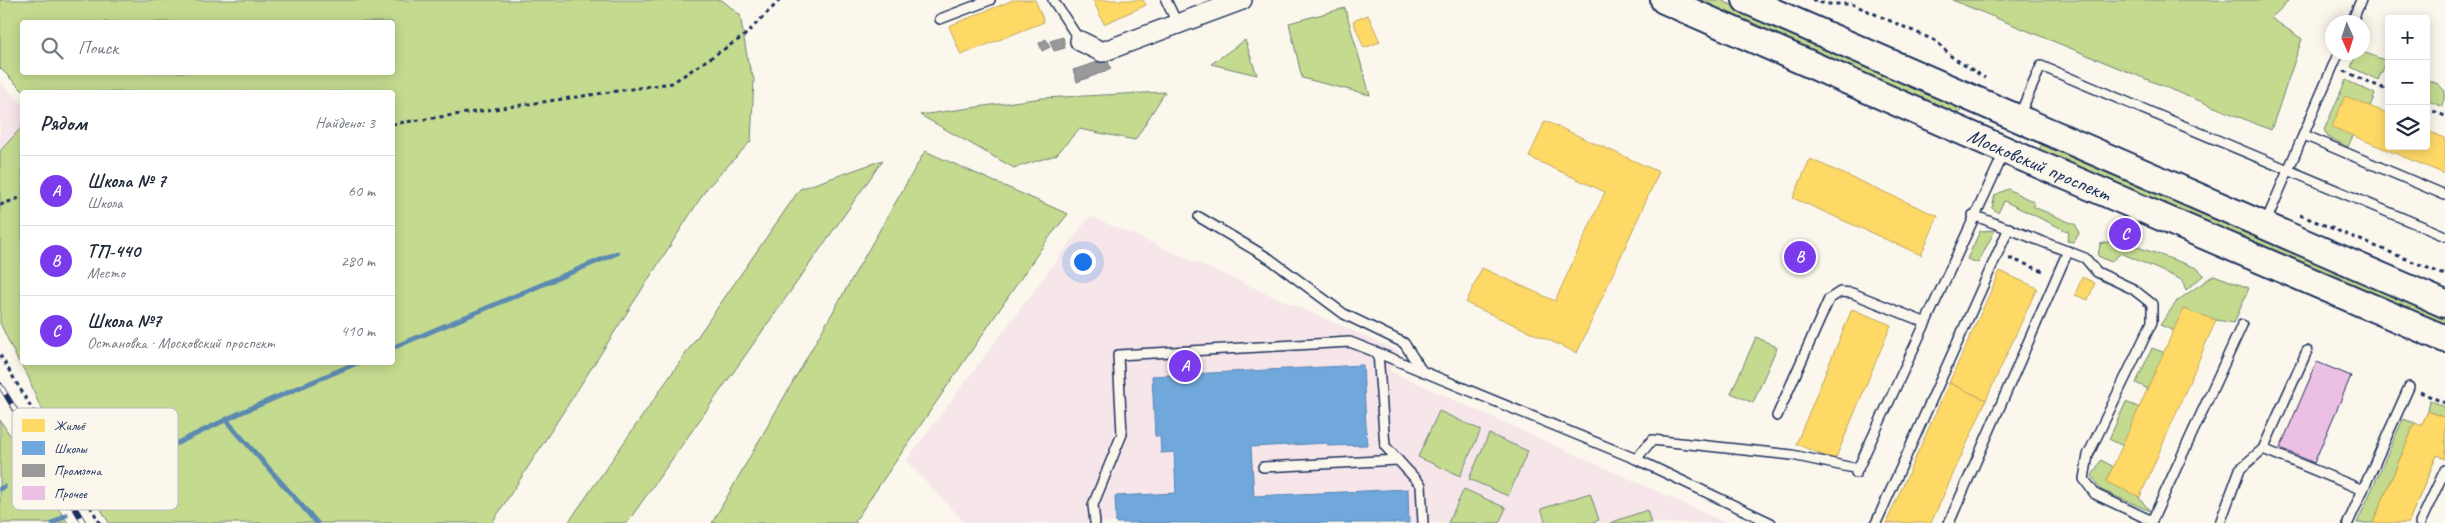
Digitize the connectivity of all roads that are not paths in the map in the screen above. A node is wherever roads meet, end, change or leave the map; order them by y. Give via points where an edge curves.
1 (990, 0) edge
2 (1052, 0) edge
3 (1166, 0) edge
4 (1242, 0) edge
5 (1664, 0) edge
6 (1746, 0) edge
7 (2361, 0) edge
8 (2355, 15) edge
9 (940, 19) dead end
10 (1176, 23) junction
11 (1080, 41) joint
12 (2336, 60) edge
13 (2018, 118) junction
14 (2304, 135) junction
15 (2005, 150) junction
16 (2288, 170) junction
17 (2445, 196) edge
18 (1974, 215) junction
19 (2269, 215) junction
20 (1199, 217) dead end
21 (2009, 228) junction
22 (2445, 236) edge
23 (2068, 251) junction
24 (2445, 304) edge
25 (1924, 322) junction
26 (2242, 325) dead end
27 (2445, 339) edge
28 (2307, 351) dead end
29 (1378, 353) junction
30 (1423, 372) junction
31 (2409, 387) road end
32 (1777, 416) dead end
33 (2263, 449) junction
34 (1636, 459) junction
35 (1398, 460) junction
36 (1263, 467) dead end
37 (2445, 470) edge
38 (2362, 490) junction
39 (2152, 522) edge
40 (1095, 523) edge
41 (1423, 523) edge
42 (1772, 523) edge
43 (1876, 523) edge
44 (1949, 523) edge
45 (2220, 523) edge
46 (2348, 523) edge
47 (2420, 523) edge

1 - 9 lane
2 - 11 lane
3 - 10 lane
4 - 10 street
5 - 15 main road, Московский проспект
6 - 13 main road, Московский проспект
7 - 8 lane
10 - 11 street via 1102,52
12 - 14 lane
13 - 15 main road
13 - 16 lane via 2041,66
13 - 19 main road, Московский проспект
14 - 16 lane
14 - 17 lane
15 - 18 lane
15 - 27 main road, Московский проспект
16 - 19 lane
16 - 22 lane
18 - 21 lane
18 - 25 lane
19 - 24 main road, Московский проспект
20 - 30 lane via 1270,259 1344,314 1404,343
21 - 23 lane
21 - 43 lane
23 - 39 lane via 2085,258 2097,272 2133,289 2152,304 2152,322 2088,455 2084,479 2095,494
23 - 44 lane
25 - 32 lane via 1852,292 1840,292 1829,299
25 - 34 lane via 1857,471 1792,455 1652,440
26 - 39 lane
28 - 33 lane
29 - 30 lane
29 - 35 lane via 1385,446
29 - 40 lane via 1350,342 1118,355 1122,434 1093,505
30 - 34 lane
31 - 38 lane
33 - 38 lane
33 - 45 lane via 2240,469
34 - 42 lane
35 - 36 lane
35 - 41 lane via 1421,485
37 - 47 lane
38 - 46 lane

